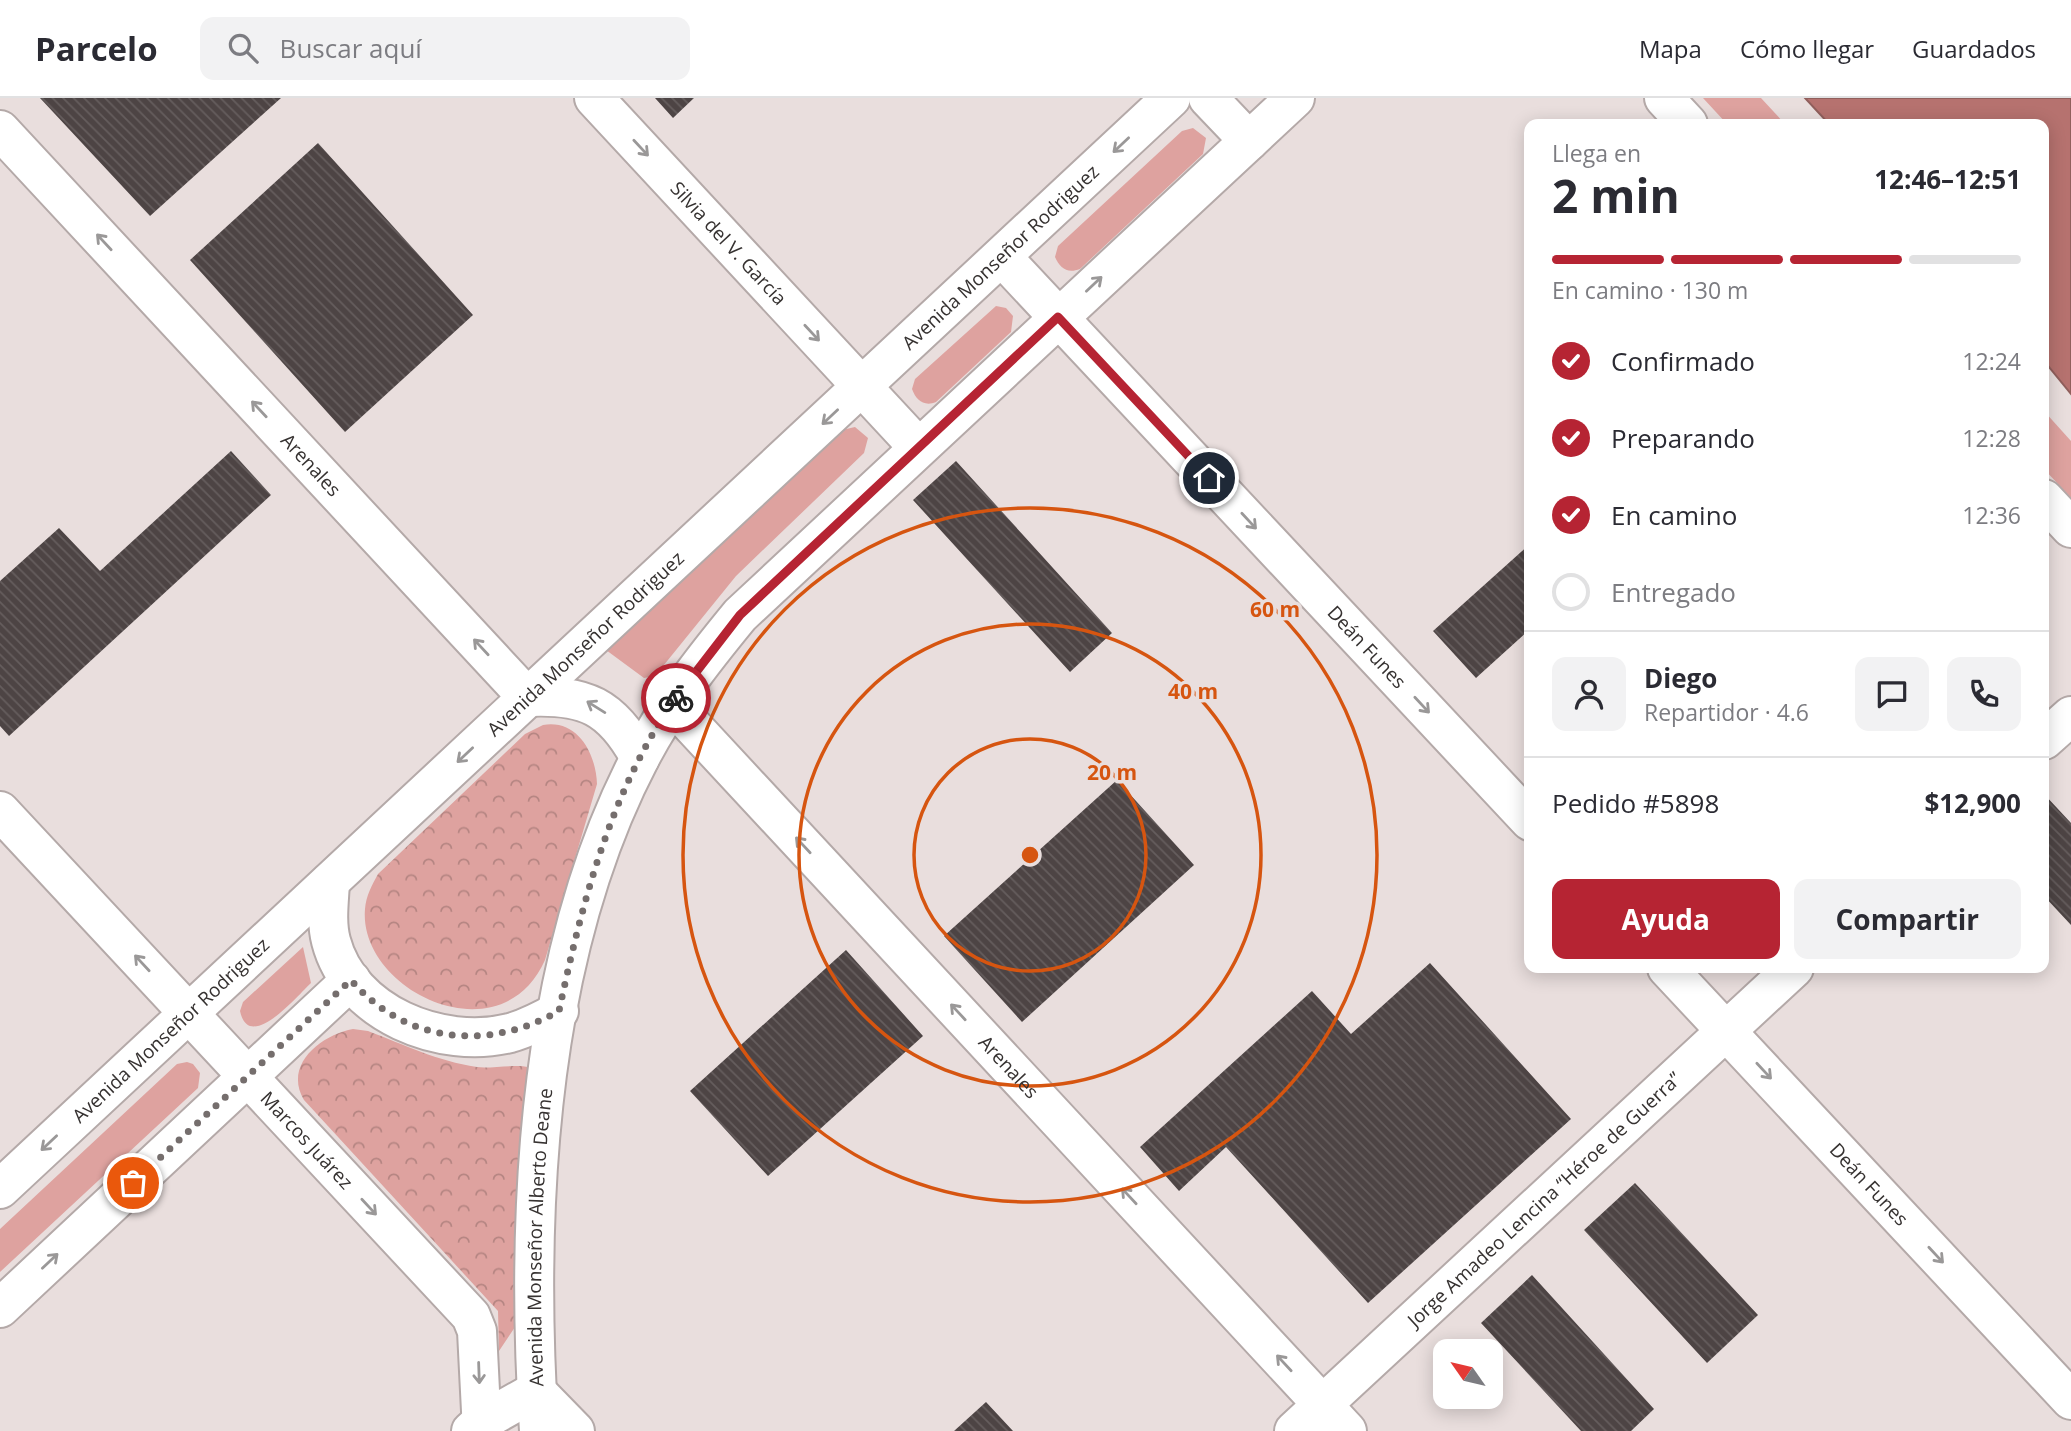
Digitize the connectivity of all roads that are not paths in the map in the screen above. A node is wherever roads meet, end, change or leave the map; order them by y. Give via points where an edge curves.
1 (594, 98) edge
2 (1171, 98) edge
3 (1208, 98) edge
4 (1296, 98) edge
5 (1664, 98) edge
6 (1683, 119) edge
7 (0, 130) edge
8 (1249, 141) junction
9 (1002, 257) junction
10 (1058, 317) junction
11 (863, 387) junction
12 (918, 447) junction
13 (2049, 504) edge
14 (2071, 528) edge
15 (527, 697) junction
16 (671, 704) junction
17 (2071, 716) edge
18 (2049, 736) edge
19 (640, 758) junction
20 (0, 811) edge
21 (1524, 815) edge
22 (330, 882) junction
23 (1672, 973) edge
24 (1789, 973) edge
25 (351, 980) junction
26 (189, 1013) junction
27 (556, 1027) junction
28 (1726, 1031) junction
29 (247, 1077) junction
30 (0, 1189) edge
31 (0, 1308) edge
32 (536, 1391) junction
33 (2071, 1400) edge
34 (1335, 1418) edge
35 (478, 1428) edge
36 (539, 1431) edge
37 (575, 1431) edge
38 (1294, 1431) edge

1 -> 11 street, Silvia del V. García
2 -> 9 street, Avenida Monseñor Rodriguez
3 - 8 street
4 - 8 street
5 - 6 street
15 -> 7 street, Arenales
10 -> 8 street
9 - 10 street, Deán Funes
9 - 11 street, Avenida Monseñor Rodriguez
10 - 12 street
10 -> 21 street, Deán Funes
11 - 12 street, Silvia del V. García
11 -> 15 street, Avenida Monseñor Rodriguez
12 - 16 street via 740,615
13 - 14 street
19 -> 15 street via 611,717 587,701 562,695
15 -> 22 street, Avenida Monseñor Rodriguez
16 - 19 street
34 -> 16 street, Arenales
17 - 18 street
19 - 27 street via 595,870
26 -> 20 street, Marcos Juárez
22 - 25 street via 331,941
22 - 26 street, Avenida Monseñor Rodriguez
23 - 28 street, Deán Funes
24 - 28 street, Jorge Amadeo Lencina “Héroe de Guerra”
25 - 27 street via 370,1002 419,1028 480,1037 535,1025
25 - 29 street
26 - 29 street, Marcos Juárez
26 -> 30 street, Avenida Monseñor Rodriguez
27 - 32 street, Avenida Monseñor Alberto Deane via 535,1204
28 -> 33 street, Deán Funes
28 - 34 street, Jorge Amadeo Lencina “Héroe de Guerra”
31 -> 29 street
29 -> 35 street, Marcos Juárez via 471,1316 477,1331
32 - 35 street
32 - 36 street, Avenida Monseñor Alberto Deane
32 - 37 street
34 - 38 street, Jorge Amadeo Lencina “Héroe de Guerra”

